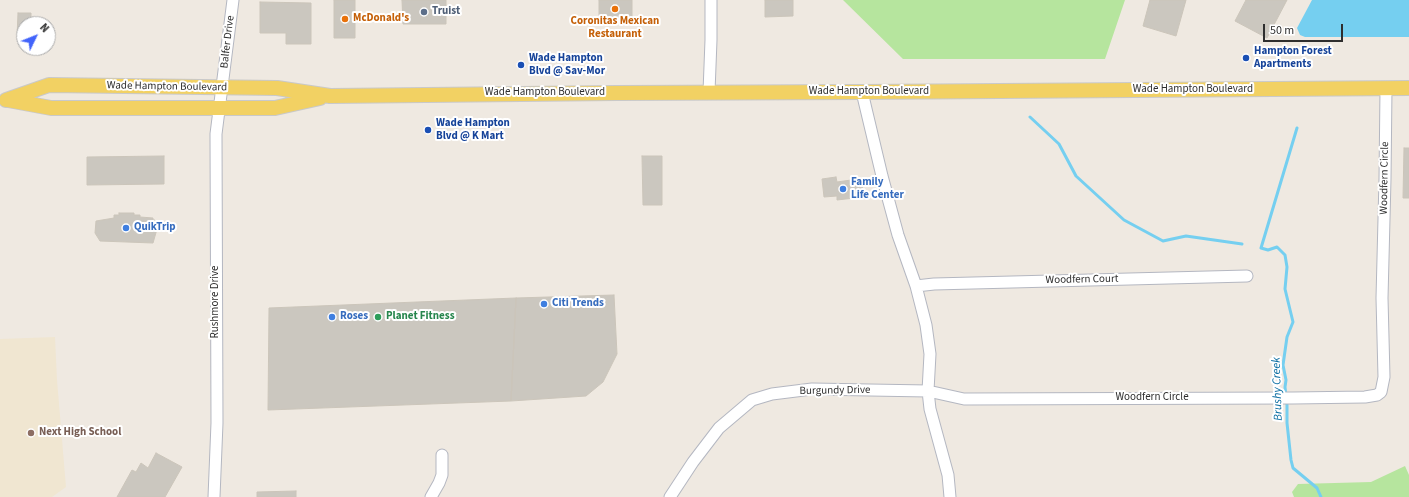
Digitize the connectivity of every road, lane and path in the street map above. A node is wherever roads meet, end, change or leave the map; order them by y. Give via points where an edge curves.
1 (233, 0) edge
2 (711, 0) edge
3 (222, 88) junction
4 (1409, 88) edge
5 (1386, 89) junction
6 (708, 92) junction
7 (862, 92) junction
8 (330, 96) junction
9 (3, 100) edge
10 (220, 107) junction
11 (1247, 276) dead end
12 (916, 286) junction
13 (928, 391) junction
14 (442, 455) dead end
15 (214, 497) edge
16 (431, 497) edge
17 (670, 497) edge
18 (950, 497) edge

1 - 3 street, Balfer Drive
2 - 6 street
3 - 8 main road, Wade Hampton Boulevard via 277,88
3 - 9 main road, Wade Hampton Boulevard via 49,85
3 - 10 street, Balfer Drive
4 - 5 main road, Wade Hampton Boulevard
5 - 7 main road, Wade Hampton Boulevard
5 - 13 street, Woodfern Circle via 1382,298 1384,377 1378,395 1288,398 964,399
6 - 7 main road, Wade Hampton Boulevard
6 - 8 main road, Wade Hampton Boulevard
7 - 12 street via 898,235
8 - 10 main road, Wade Hampton Boulevard via 275,108
9 - 10 main road, Wade Hampton Boulevard via 51,108
10 - 15 street, Rushmore Drive via 215,165 217,423
11 - 12 street, Woodfern Court
12 - 13 street via 930,354
13 - 17 street, Burgundy Drive via 812,389 772,394 752,400 710,439
13 - 18 street via 930,409 948,475
14 - 16 street via 442,475

